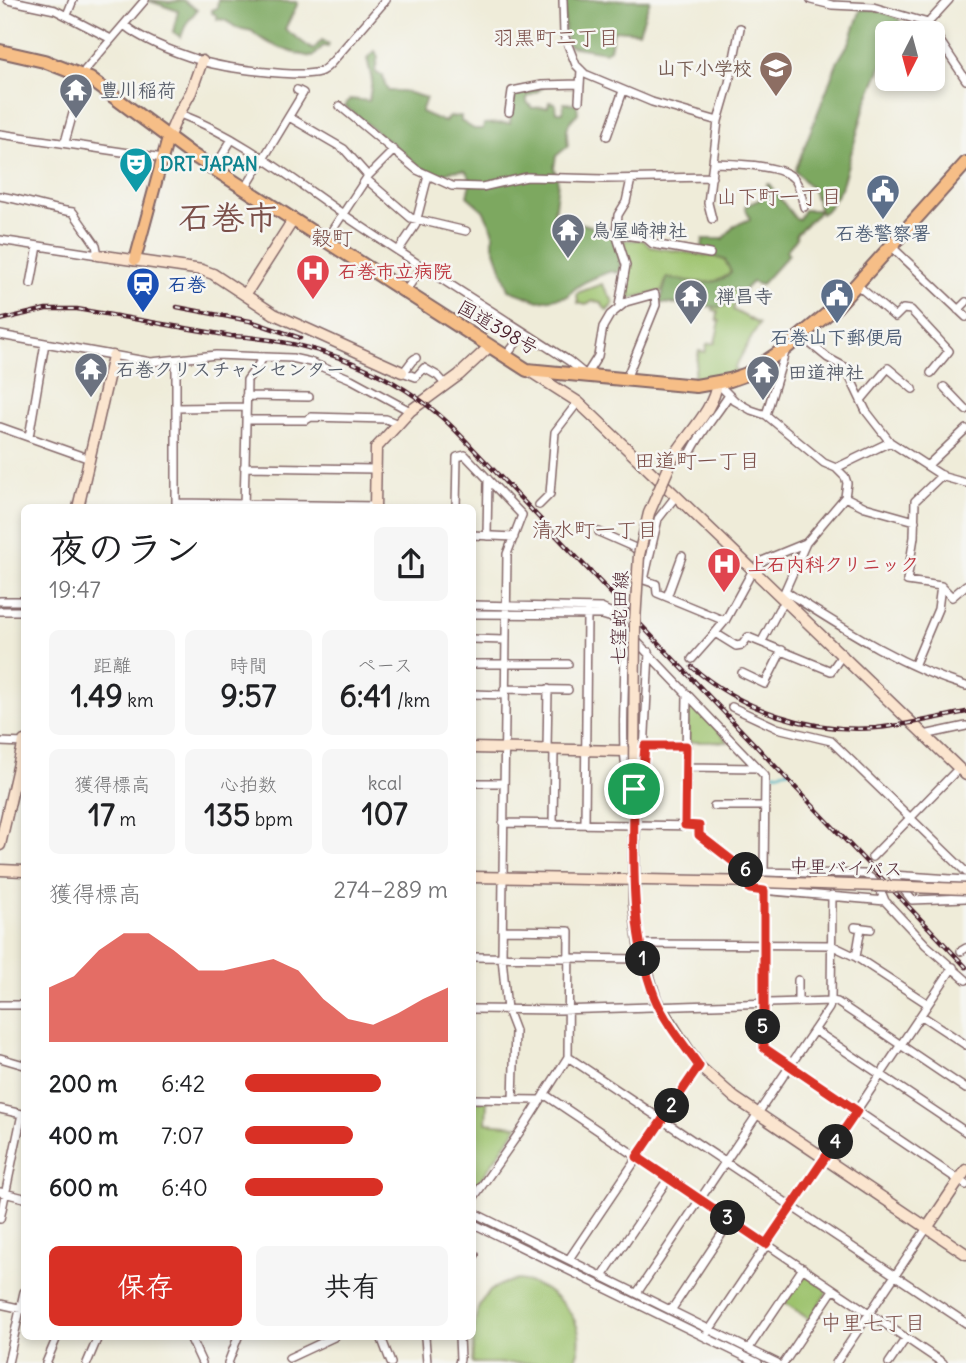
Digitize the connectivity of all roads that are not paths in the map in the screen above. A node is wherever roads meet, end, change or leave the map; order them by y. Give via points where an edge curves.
1 (8, 0) edge
2 (73, 0) edge
3 (145, 0) edge
4 (386, 0) edge
5 (563, 0) edge
6 (811, 0) edge
7 (948, 0) edge
8 (67, 15) junction
9 (921, 21) edge
10 (930, 21) edge
11 (124, 25) junction
12 (740, 28) dead end
13 (111, 40) junction
14 (945, 48) edge
15 (0, 51) edge
16 (202, 61) junction
17 (581, 70) junction
18 (83, 75) junction
19 (966, 80) edge
20 (579, 84) junction
21 (297, 90) dead end
22 (623, 90) junction
23 (579, 102) dead end
24 (340, 106) dead end
25 (509, 111) dead end
26 (180, 114) junction
27 (289, 117) junction
28 (718, 121) junction
29 (0, 134) edge
30 (607, 136) dead end
31 (168, 138) junction
32 (232, 139) junction
33 (65, 142) junction
34 (394, 150) junction
35 (163, 158) junction
36 (264, 159) junction
37 (713, 163) junction
38 (966, 163) edge
39 (214, 169) junction
40 (428, 176) junction
41 (367, 177) junction
42 (712, 177) junction
43 (631, 179) junction
44 (245, 189) junction
45 (0, 196) edge
46 (804, 207) dead end
47 (343, 214) junction
48 (712, 219) dead end
49 (293, 220) junction
50 (417, 220) junction
51 (466, 231) dead end
52 (616, 234) junction
53 (0, 240) edge
54 (324, 242) junction
55 (38, 246) junction
56 (891, 246) junction
57 (398, 251) junction
58 (710, 254) dead end
59 (99, 255) junction
60 (135, 260) junction
61 (422, 267) junction
62 (31, 284) dead end
63 (858, 285) junction
64 (405, 293) junction
65 (245, 295) junction
66 (966, 302) edge
67 (619, 306) junction
68 (958, 310) junction
69 (966, 317) edge
70 (524, 332) junction
71 (0, 335) edge
72 (801, 336) junction
73 (46, 343) junction
74 (489, 347) junction
75 (786, 348) junction
76 (113, 356) junction
77 (264, 357) junction
78 (505, 357) junction
79 (416, 358) dead end
80 (176, 360) junction
81 (527, 370) junction
82 (402, 372) junction
83 (559, 372) junction
84 (931, 373) dead end
85 (586, 375) junction
86 (626, 379) junction
87 (549, 383) junction
88 (718, 383) junction
89 (446, 385) junction
90 (944, 387) dead end
91 (913, 389) dead end
92 (729, 395) junction
93 (246, 396) junction
94 (309, 397) dead end
95 (861, 400) junction
96 (578, 402) junction
97 (246, 407) junction
98 (176, 408) junction
99 (966, 410) edge
100 (410, 411) junction
101 (766, 415) junction
102 (246, 420) junction
103 (398, 424) junction
104 (0, 427) edge
105 (966, 429) edge
106 (29, 437) junction
107 (890, 442) junction
108 (691, 452) dead end
109 (90, 459) junction
110 (928, 465) junction
111 (244, 467) junction
112 (836, 468) junction
113 (375, 469) junction
114 (942, 475) junction
115 (488, 479) junction
116 (966, 483) edge
117 (676, 496) junction
118 (845, 497) junction
119 (79, 504) edge
120 (176, 504) edge
121 (244, 504) edge
122 (375, 504) edge
123 (456, 504) edge
124 (539, 505) dead end
125 (915, 521) junction
126 (599, 531) dead end
127 (476, 535) edge
128 (486, 536) junction
129 (514, 537) junction
130 (806, 543) junction
131 (649, 556) junction
132 (682, 556) dead end
133 (754, 571) junction
134 (966, 585) edge
135 (941, 586) junction
136 (667, 597) junction
137 (784, 598) junction
138 (0, 601) edge
139 (21, 601) edge
140 (476, 606) edge
141 (505, 610) junction
142 (0, 611) edge
143 (21, 611) edge
144 (476, 614) edge
145 (587, 614) junction
146 (725, 621) junction
147 (623, 627) junction
148 (715, 633) junction
149 (476, 639) edge
150 (504, 640) junction
151 (762, 641) junction
152 (782, 650) junction
153 (649, 652) junction
154 (842, 654) junction
155 (692, 659) dead end
156 (476, 664) edge
157 (504, 664) junction
158 (568, 664) dead end
159 (914, 666) junction
160 (742, 673) dead end
161 (966, 686) edge
162 (548, 690) junction
163 (568, 690) dead end
164 (504, 692) junction
165 (687, 693) junction
166 (476, 695) edge
167 (732, 707) dead end
168 (966, 726) edge
169 (924, 735) junction
170 (0, 742) edge
171 (21, 742) edge
172 (645, 746) junction
173 (686, 746) junction
174 (476, 748) edge
175 (504, 749) junction
176 (550, 750) junction
177 (586, 750) junction
178 (625, 751) junction
179 (21, 755) edge
180 (686, 767) junction
181 (757, 768) junction
182 (962, 771) edge
183 (476, 783) edge
184 (504, 783) junction
185 (634, 786) junction
186 (714, 806) dead end
187 (765, 806) junction
188 (910, 818) junction
189 (503, 823) junction
190 (553, 824) junction
191 (585, 824) junction
192 (634, 825) junction
193 (685, 825) junction
194 (0, 845) edge
195 (872, 857) dead end
196 (0, 870) edge
197 (21, 871) edge
198 (966, 872) edge
199 (476, 877) edge
200 (748, 877) junction
201 (503, 878) junction
202 (635, 880) junction
203 (966, 880) edge
204 (763, 882) junction
205 (966, 889) edge
206 (832, 895) junction
207 (966, 898) edge
208 (885, 901) junction
209 (871, 929) dead end
210 (502, 930) junction
211 (639, 944) junction
212 (764, 945) junction
213 (831, 945) junction
214 (476, 957) edge
215 (502, 957) junction
216 (856, 957) junction
217 (569, 958) junction
218 (642, 959) junction
219 (953, 967) junction
220 (798, 979) dead end
221 (966, 979) edge
222 (831, 1001) junction
223 (798, 1002) junction
224 (763, 1003) junction
225 (928, 1004) junction
226 (0, 1005) edge
227 (21, 1005) edge
228 (660, 1007) junction
229 (476, 1009) edge
230 (507, 1010) junction
231 (568, 1010) junction
232 (922, 1016) junction
233 (814, 1030) junction
234 (901, 1045) junction
235 (966, 1045) edge
236 (568, 1057) junction
237 (0, 1058) edge
238 (21, 1064) edge
239 (699, 1066) junction
240 (790, 1066) junction
241 (881, 1075) junction
242 (966, 1089) edge
243 (542, 1097) junction
244 (476, 1099) edge
245 (513, 1100) junction
246 (0, 1109) edge
247 (857, 1111) junction
248 (21, 1114) edge
249 (758, 1114) junction
250 (21, 1118) edge
251 (663, 1119) junction
252 (966, 1132) edge
253 (637, 1157) junction
254 (825, 1159) junction
255 (725, 1162) junction
256 (966, 1170) edge
257 (668, 1179) junction
258 (962, 1183) edge
259 (3, 1193) edge
260 (476, 1194) edge
261 (21, 1197) edge
262 (699, 1199) junction
263 (792, 1207) junction
264 (476, 1214) edge
265 (0, 1219) edge
266 (731, 1220) junction
267 (476, 1225) edge
268 (927, 1228) junction
269 (766, 1244) junction
270 (966, 1254) edge
271 (569, 1259) junction
272 (803, 1268) junction
273 (603, 1275) junction
274 (895, 1276) junction
275 (833, 1290) junction
276 (637, 1293) junction
277 (0, 1304) edge
278 (21, 1309) edge
279 (672, 1309) junction
280 (869, 1313) junction
281 (21, 1316) edge
282 (672, 1321) junction
283 (966, 1323) edge
284 (709, 1330) junction
285 (906, 1338) junction
286 (56, 1340) edge
287 (94, 1340) edge
288 (191, 1340) edge
289 (238, 1340) edge
290 (328, 1340) edge
291 (382, 1340) edge
292 (425, 1340) edge
293 (458, 1340) edge
294 (749, 1348) junction
295 (739, 1354) junction
296 (289, 1358) dead end
297 (938, 1362) edge
298 (8, 1363) edge
299 (46, 1363) edge
300 (87, 1363) edge
301 (202, 1363) edge
302 (228, 1363) edge
303 (391, 1363) edge
304 (427, 1363) edge
305 (459, 1363) edge
306 (758, 1363) edge
307 (777, 1363) edge
308 (784, 1363) edge
309 (836, 1363) edge
310 (889, 1363) edge

1 - 8 street
2 - 8 street
3 - 11 street
4 - 16 street via 318,72 278,73
5 - 17 street via 564,35
6 - 9 street via 873,7
7 - 10 street
8 - 13 street
11 - 13 street
11 - 16 street
12 - 28 street
13 - 18 street
14 - 19 street
15 - 18 highway, 国道398号
16 - 26 street
17 - 20 street
17 - 22 street
18 - 31 highway, 国道398号
18 - 33 street
20 - 23 street
20 - 25 street via 512,91
21 - 27 street via 303,93
22 - 28 street
22 - 30 street
24 - 34 street
26 - 31 street
26 - 32 street
27 - 36 street
27 - 41 street via 344,149
28 - 37 street
29 - 33 street
31 - 35 main road
31 - 39 highway, 国道398号
32 - 36 street
32 - 39 street
33 - 35 street
34 - 40 street
34 - 41 street
35 - 60 main road
36 - 44 street
36 - 47 street
37 - 42 street
37 - 46 street via 789,174
38 - 56 highway, 国道398号
39 - 44 highway, 国道398号
40 - 43 street via 452,186 482,187 527,177
40 - 50 street
41 - 47 street
41 - 50 street
42 - 43 street
42 - 48 street via 708,204
43 - 52 street
44 - 49 highway, 国道398号
45 - 59 street via 74,212
47 - 54 street
47 - 57 street
49 - 54 highway, 国道398号
49 - 65 street
50 - 51 street
50 - 57 street
52 - 58 street
52 - 67 street via 626,265
53 - 55 street
54 - 64 highway, 国道398号
55 - 59 street
55 - 62 street
56 - 63 highway, 国道398号
56 - 68 street
57 - 61 street
59 - 60 street
60 - 65 street via 202,270
61 - 64 street
61 - 70 street
63 - 72 highway, 国道398号
63 - 84 street via 895,317 903,309 911,310 949,351
64 - 74 highway, 国道398号
65 - 82 street via 274,314
66 - 68 street
67 - 85 street via 605,322 598,356
67 - 86 street via 655,294 657,298
68 - 69 street
70 - 78 street
70 - 85 street
71 - 73 street
72 - 75 highway, 国道398号
72 - 95 street via 845,367
73 - 76 street
73 - 106 street
74 - 78 highway, 国道398号
74 - 89 street
75 - 88 highway, 国道398号 via 747,374
75 - 101 street
76 - 80 street via 150,362
76 - 109 street
77 - 80 street via 216,355
77 - 93 street via 247,380
77 - 100 street via 310,362
78 - 81 highway, 国道398号
79 - 82 street
80 - 98 street
81 - 83 highway, 国道398号
81 - 87 street
82 - 89 street via 416,377 424,368
83 - 85 highway, 国道398号
83 - 87 street
85 - 86 highway, 国道398号
86 - 88 highway, 国道398号 via 682,385
87 - 96 street
88 - 92 street
88 - 185 street, 七窪蛇田線, bridge via 711,406 673,458 649,513 639,555
89 - 100 street
90 - 99 street
91 - 95 street via 888,368
92 - 101 street
92 - 108 street
93 - 94 street
93 - 97 street
95 - 107 street
96 - 117 street
96 - 124 street via 555,432 550,494
97 - 98 street
97 - 102 street
98 - 120 street
100 - 103 street
101 - 112 street
102 - 103 street via 311,417 386,419
102 - 111 street
103 - 113 street via 376,448
104 - 106 street
105 - 110 street
106 - 109 street
107 - 110 street
107 - 112 street
109 - 119 street
110 - 114 street
111 - 113 street
111 - 121 street
112 - 118 street via 845,477
113 - 122 street
114 - 116 street
114 - 125 street via 915,501
115 - 123 street via 465,454 457,457
115 - 128 street
115 - 129 street via 522,515
117 - 131 street via 659,519
117 - 133 street
118 - 125 street
118 - 130 street
125 - 135 street via 908,581
126 - 131 street
127 - 128 street
128 - 129 street
129 - 141 street via 507,554
130 - 133 street via 762,561
130 - 137 street
131 - 136 street via 643,580 656,584 657,593
132 - 136 street
133 - 137 street
133 - 146 street
134 - 135 street via 952,597
135 - 159 street via 938,609
136 - 146 street
137 - 151 street
137 - 154 street
137 - 159 street
138 - 139 street
140 - 141 street
141 - 144 street
141 - 145 street
141 - 147 street via 601,608
141 - 150 street
142 - 143 street
145 - 147 street via 608,616
145 - 177 street
146 - 148 street
147 - 153 street
147 - 178 street
148 - 151 street via 736,646 748,637
148 - 155 street
149 - 150 street
150 - 157 street
151 - 152 street
152 - 154 street via 831,671
152 - 160 street via 765,684
153 - 165 street
153 - 172 street
154 - 169 street
156 - 157 street
157 - 158 street
157 - 164 street
159 - 161 street
162 - 163 street
162 - 164 street
162 - 176 street
164 - 166 street
164 - 175 street
165 - 173 street
165 - 181 street
167 - 188 street via 777,728 831,741
168 - 169 street
169 - 182 street
170 - 171 street
172 - 173 street
172 - 185 street via 640,784
173 - 180 street
174 - 175 street
175 - 176 street
175 - 184 street
176 - 177 street
176 - 190 street
177 - 178 street
177 - 191 street
178 - 185 street
179 - 194 street
180 - 181 street
180 - 193 street
181 - 187 street via 765,776
182 - 188 street
183 - 184 street
184 - 189 street
185 - 192 street, 七窪蛇田線
186 - 187 street
187 - 204 street
188 - 195 street
188 - 198 street
189 - 190 street
189 - 201 street
190 - 191 street
191 - 192 street
192 - 193 street
192 - 202 street, 七窪蛇田線
193 - 200 street via 699,826 699,835
196 - 197 street
199 - 201 street, 中里バイパス
200 - 202 street, 中里バイパス
200 - 204 street, 中里バイパス
201 - 202 street, 中里バイパス
201 - 210 street
202 - 211 street, 七窪蛇田線
203 - 207 street via 892,875 912,900
204 - 205 street, 中里バイパス, bridge
204 - 206 street
204 - 208 street via 864,874 870,876
204 - 212 street
206 - 208 street
206 - 213 street
208 - 219 street
209 - 216 street via 858,928
210 - 215 street
210 - 217 street via 569,931
211 - 212 street
211 - 218 street, 七窪蛇田線
212 - 213 street
212 - 224 street
213 - 216 street
213 - 222 street
214 - 215 street
215 - 217 street
215 - 230 street
216 - 225 street
217 - 218 street
217 - 231 street
218 - 228 street, 七窪蛇田線
219 - 221 street
219 - 225 street
220 - 223 street
222 - 223 street
222 - 233 street
222 - 234 street
223 - 224 street
224 - 228 street
224 - 240 street via 763,1046
225 - 232 street
226 - 227 street
228 - 231 street
228 - 239 street, 七窪蛇田線
229 - 230 street
230 - 231 street
230 - 245 street via 515,1031
231 - 236 street
232 - 234 street
232 - 235 street
233 - 240 street
233 - 241 street
234 - 241 street
234 - 242 street
236 - 243 street
236 - 251 street
237 - 238 street
239 - 249 street, 七窪蛇田線
239 - 251 street
240 - 247 street
240 - 249 street
241 - 247 street
241 - 252 street
243 - 245 street
243 - 253 street
243 - 260 street
244 - 245 street
246 - 248 street
247 - 254 street
247 - 258 street
249 - 254 street, 七窪蛇田線
249 - 255 street
250 - 259 street
251 - 253 street
251 - 255 street
253 - 257 street
253 - 271 street
254 - 263 street
254 - 268 street, 七窪蛇田線
255 - 262 street
255 - 263 street
256 - 258 street
257 - 262 street
257 - 273 street
258 - 268 street
259 - 261 street
259 - 265 street
262 - 266 street
262 - 276 street
263 - 269 street
263 - 274 street
264 - 271 street
266 - 269 street
266 - 279 street
267 - 282 street
268 - 270 street, 七窪蛇田線
268 - 274 street
269 - 272 street
269 - 284 street
271 - 273 street
272 - 275 street
272 - 294 street
273 - 276 street
274 - 280 street
274 - 283 street
275 - 280 street
275 - 308 street
276 - 279 street
277 - 278 street
279 - 284 street
280 - 285 street
280 - 309 street
281 - 298 street
282 - 284 street
282 - 295 street
284 - 294 street
284 - 295 street
285 - 297 street
285 - 310 street
286 - 299 street
287 - 300 street
288 - 301 street
289 - 302 street
290 - 296 street
291 - 303 street
292 - 304 street
293 - 305 street
294 - 307 street
295 - 306 street

